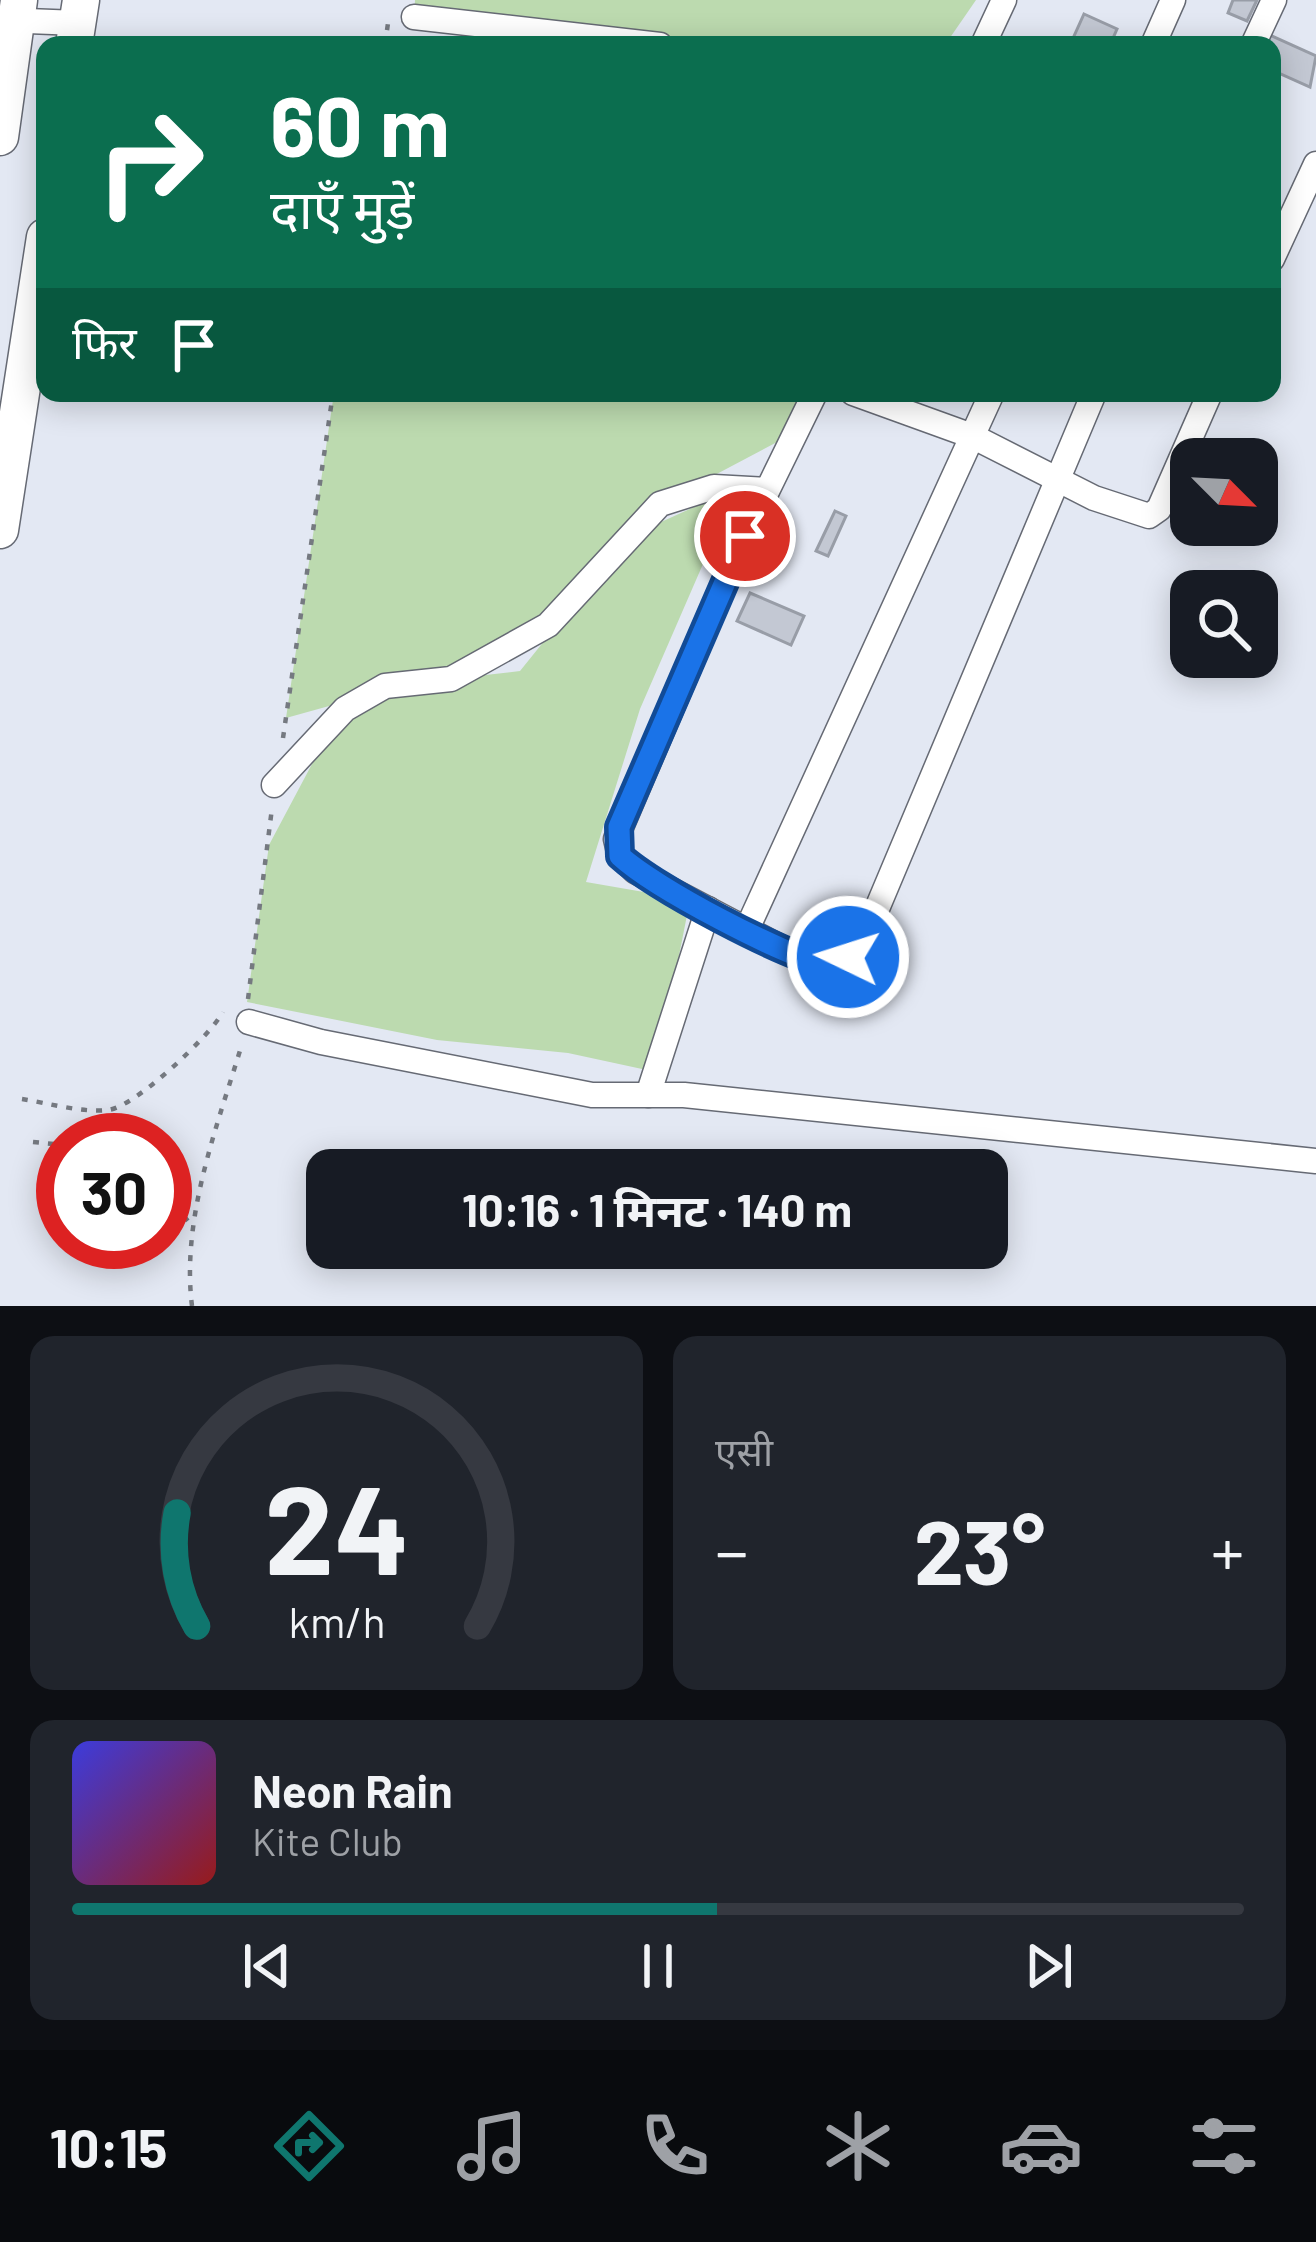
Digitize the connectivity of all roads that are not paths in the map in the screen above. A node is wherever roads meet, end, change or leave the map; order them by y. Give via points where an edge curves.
1 (1004, 0) edge
2 (1174, 0) edge
3 (1274, 0) edge
4 (12, 14) edge
5 (414, 17) dead end
6 (78, 23) edge
7 (581, 36) edge
8 (987, 36) edge
9 (1157, 36) edge
10 (1257, 36) edge
11 (0, 137) edge
12 (1316, 164) edge
13 (1281, 240) edge
14 (36, 296) edge
15 (811, 402) edge
16 (878, 402) edge
17 (988, 402) edge
18 (1090, 402) edge
19 (1206, 402) edge
20 (972, 436) junction
21 (1055, 478) junction
22 (767, 490) junction
23 (0, 530) edge
24 (274, 785) road end
25 (708, 909) junction
26 (747, 929) junction
27 (242, 1005) road end
28 (648, 1095) junction
29 (1316, 1161) edge

1 - 8 street
2 - 9 street
3 - 10 street
4 - 6 street
4 - 11 main road
5 - 7 street
12 - 13 street
14 - 23 main road
15 - 22 street
16 - 20 street
17 - 20 street
18 - 21 street
19 - 21 street via 1149,516
20 - 21 street
20 - 26 street
21 - 26 street via 868,930 830,966
22 - 24 street via 714,487 660,504 548,625 451,680 385,686 345,709
22 - 25 street via 616,839 635,871
25 - 26 street
25 - 28 street
27 - 28 street via 321,1042 592,1095
28 - 29 street

